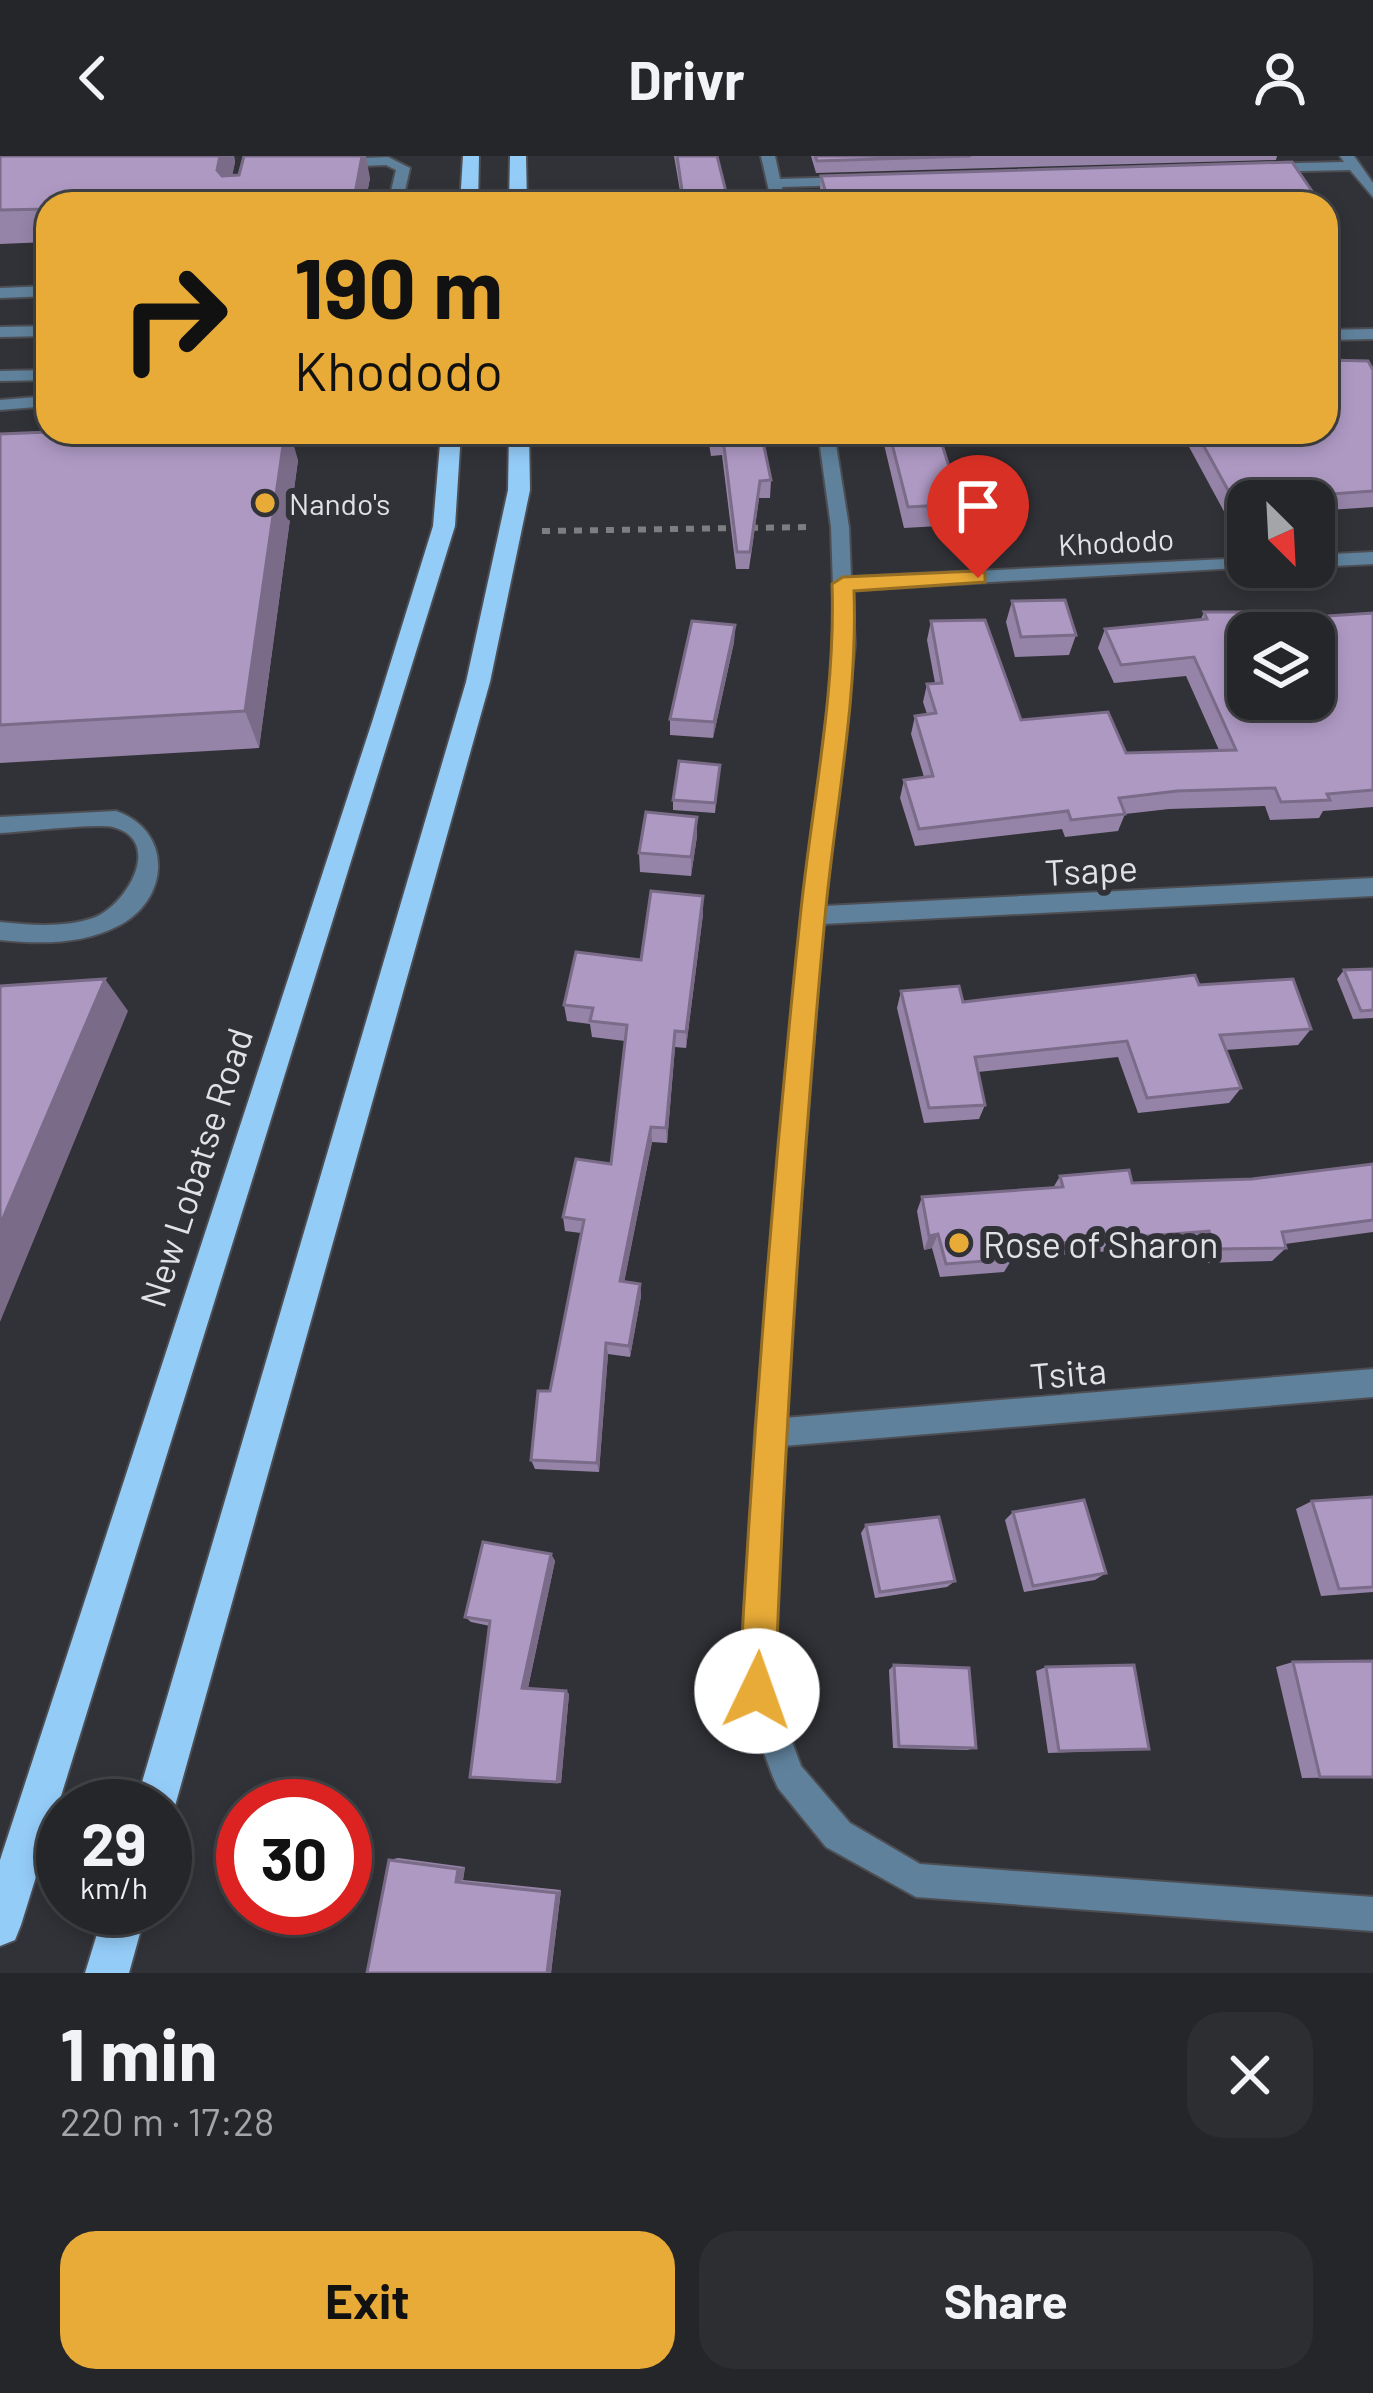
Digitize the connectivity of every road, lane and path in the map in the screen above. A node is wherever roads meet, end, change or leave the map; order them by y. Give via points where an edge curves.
1 (452, 156) edge
2 (471, 156) edge
3 (518, 156) edge
4 (768, 156) edge
5 (1350, 161) edge
6 (317, 164) edge
7 (1238, 169) edge
8 (867, 180) edge
9 (775, 183) junction
10 (398, 192) edge
11 (468, 192) edge
12 (469, 192) edge
13 (518, 192) edge
14 (777, 192) edge
15 (1373, 193) edge
16 (36, 292) edge
17 (0, 293) edge
18 (36, 331) edge
19 (0, 332) edge
20 (1373, 334) edge
21 (1338, 335) edge
22 (36, 375) edge
23 (0, 376) edge
24 (36, 402) edge
25 (0, 405) edge
26 (36, 414) edge
27 (0, 416) edge
28 (450, 444) edge
29 (519, 444) edge
30 (828, 444) edge
31 (840, 527) junction
32 (510, 532) junction
33 (1373, 558) edge
34 (1335, 560) edge
35 (1227, 565) edge
36 (843, 584) junction
37 (0, 825) edge
38 (1373, 887) edge
39 (813, 916) junction
40 (0, 932) edge
41 (1373, 1383) edge
42 (769, 1433) junction
43 (163, 1779) edge
44 (1373, 1914) edge
45 (0, 1925) edge
46 (118, 1935) edge
47 (107, 1973) edge

1 - 11 main road
2 - 12 main road
3 - 13 main road
4 - 9 street
5 - 7 street
5 - 15 street
6 - 10 street via 395,163 403,168
8 - 9 street
9 - 14 street
16 - 17 street
18 - 19 street
20 - 21 street
22 - 23 street
24 - 25 street
26 - 27 street
28 - 45 main road, New Lobatse Road via 444,526 386,719
29 - 32 main road
30 - 31 street
31 - 32 path
31 - 36 street
32 - 43 main road via 478,682
33 - 34 street
35 - 36 street, Khododo
36 - 39 street via 845,645
37 - 40 street via 116,819 139,833 149,852 140,893 103,925
38 - 39 street, Tsape
39 - 42 street
41 - 42 street, Tsita
42 - 44 street via 757,1691 789,1777 838,1835 916,1880
46 - 47 main road

